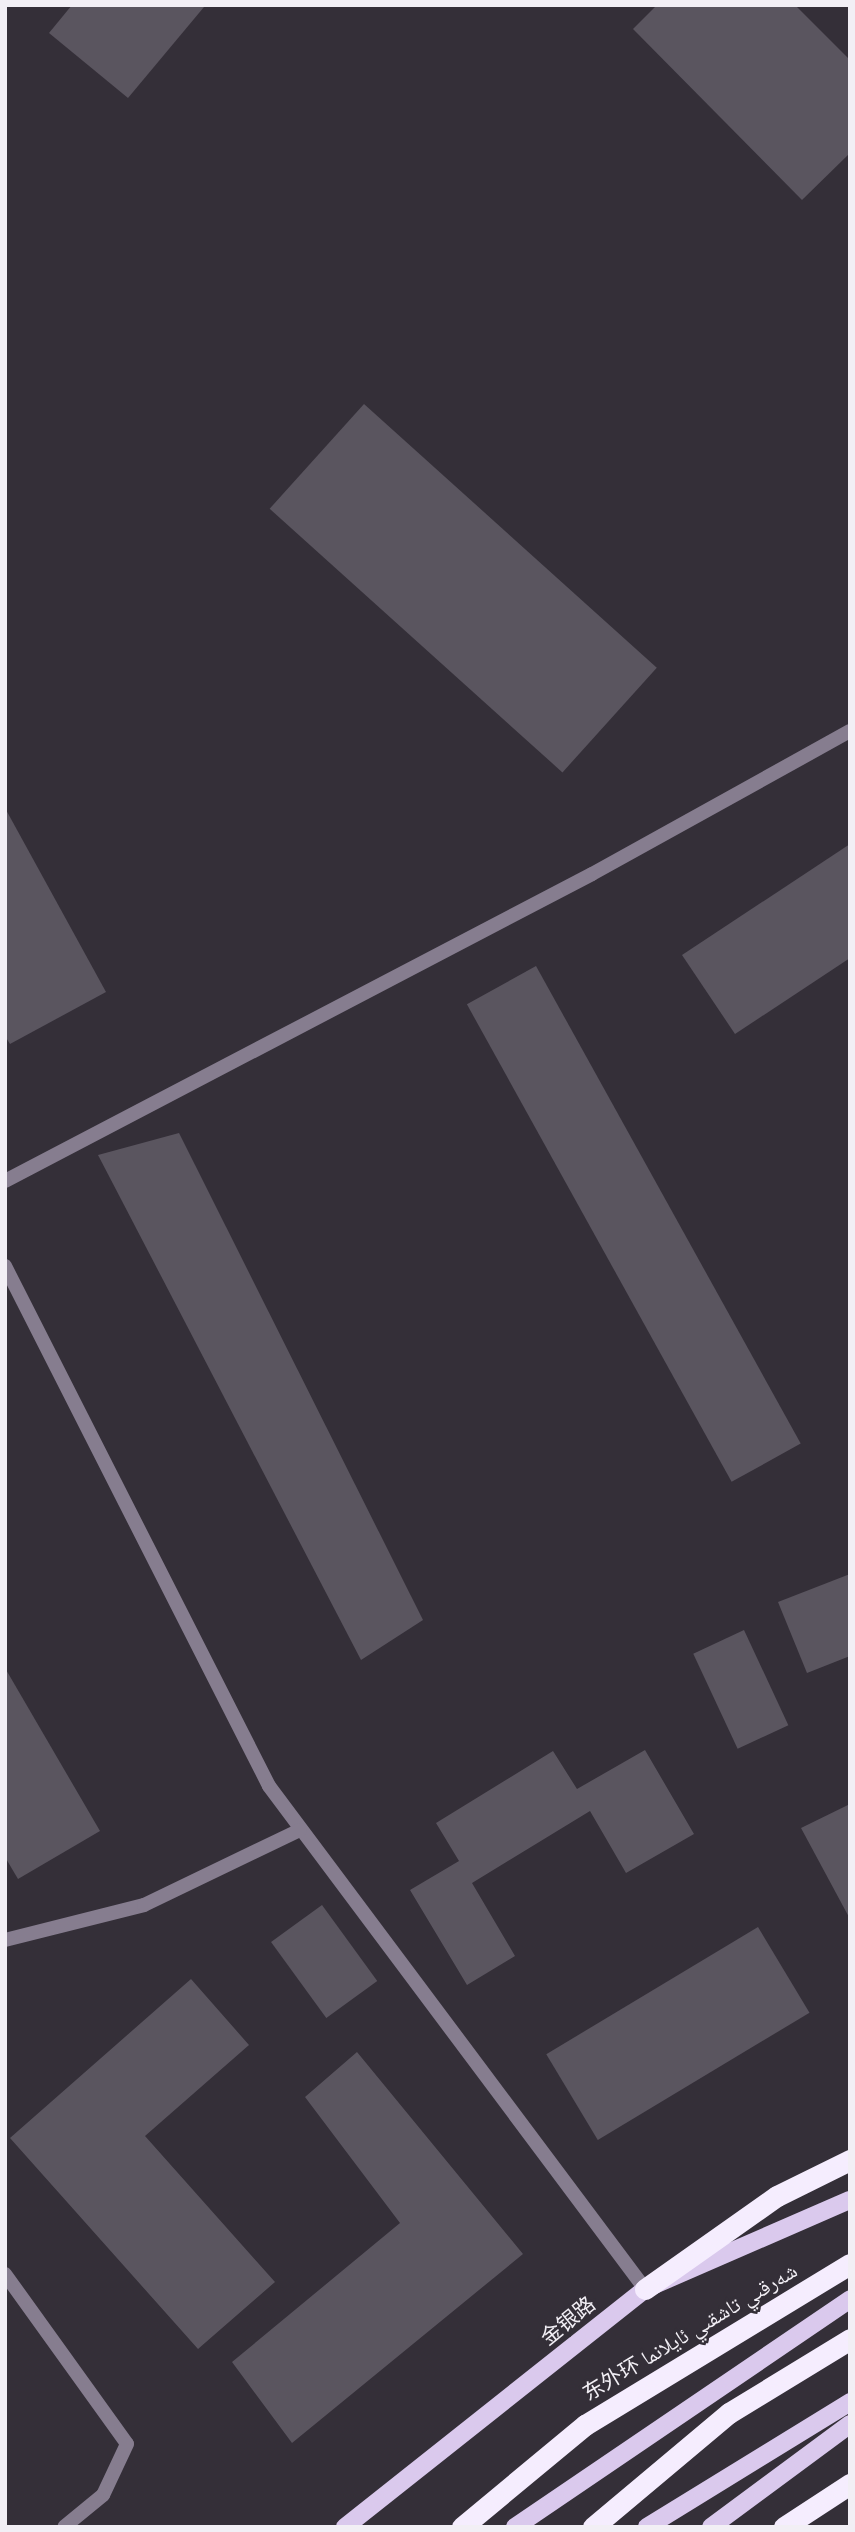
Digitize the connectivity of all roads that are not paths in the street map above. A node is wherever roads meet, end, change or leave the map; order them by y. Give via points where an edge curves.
1 (850, 730) edge
2 (5, 1181) edge
3 (5, 1266) edge
4 (300, 1830) junction
5 (5, 1940) edge
6 (850, 2160) edge
7 (850, 2200) edge
8 (850, 2264) edge
9 (5, 2274) edge
10 (645, 2289) junction
11 (850, 2299) edge
12 (850, 2339) edge
13 (850, 2402) edge
14 (850, 2424) edge
15 (850, 2484) edge
16 (64, 2527) edge
17 (345, 2527) edge
18 (462, 2527) edge
19 (515, 2527) edge
20 (593, 2527) edge
21 (647, 2527) edge
22 (711, 2527) edge
23 (784, 2527) edge

1 - 2 street via 592,874
3 - 4 street via 269,1786
4 - 5 street via 144,1905
4 - 10 street
6 - 10 highway via 777,2196
7 - 10 main road, 金银路
8 - 18 highway, 东外环 شەرقىي تاشقىي ئايلانما via 625,2398
9 - 16 street via 127,2444 103,2494
10 - 17 main road, 金银路
11 - 19 main road
12 - 20 highway via 729,2413
13 - 21 main road
14 - 22 main road
15 - 23 highway

